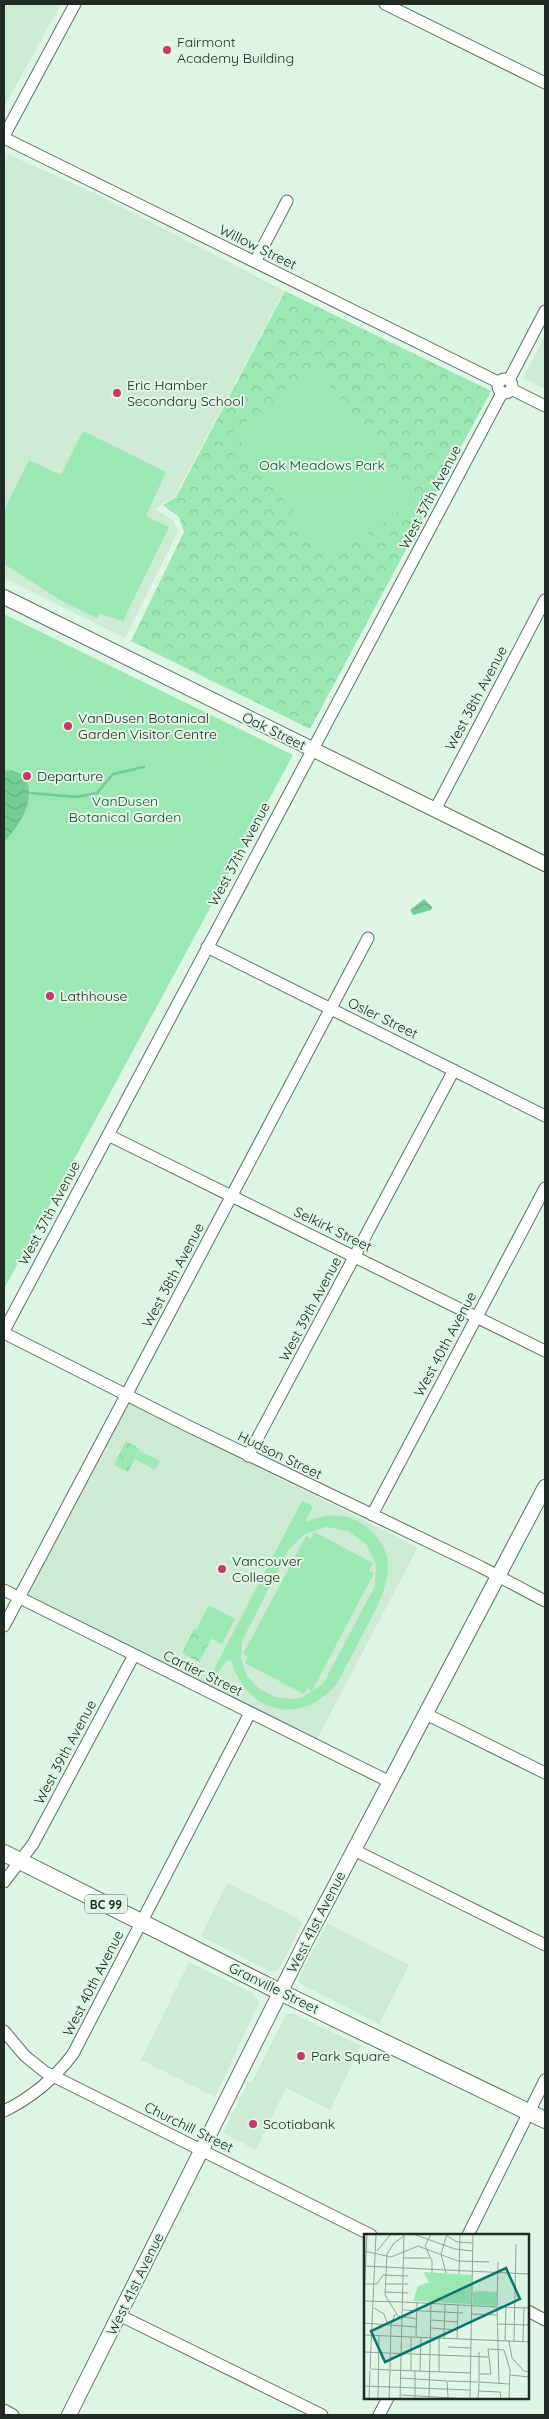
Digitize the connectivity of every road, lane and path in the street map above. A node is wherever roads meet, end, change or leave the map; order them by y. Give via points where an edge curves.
1 (75, 4) edge
2 (385, 4) edge
3 (545, 83) edge
4 (4, 137) edge
5 (287, 201) dead end
6 (254, 262) junction
7 (545, 311) edge
8 (505, 386) junction
9 (545, 406) edge
10 (4, 597) edge
11 (545, 600) edge
12 (311, 750) junction
13 (435, 810) junction
14 (545, 864) edge
15 (368, 938) dead end
16 (207, 947) junction
17 (330, 1009) junction
18 (454, 1070) junction
19 (545, 1116) edge
20 (108, 1134) junction
21 (545, 1188) edge
22 (232, 1196) junction
23 (355, 1256) junction
24 (477, 1317) junction
25 (4, 1332) edge
26 (545, 1351) edge
27 (126, 1394) junction
28 (248, 1456) junction
29 (545, 1487) edge
30 (372, 1515) junction
31 (498, 1576) junction
32 (4, 1590) edge
33 (19, 1598) junction
34 (545, 1601) edge
35 (4, 1626) edge
36 (134, 1655) junction
37 (250, 1713) junction
38 (426, 1714) junction
39 (545, 1773) edge
40 (390, 1782) junction
41 (354, 1850) junction
42 (4, 1853) edge
43 (20, 1862) junction
44 (4, 1882) edge
45 (141, 1922) junction
46 (545, 1945) edge
47 (280, 1992) junction
48 (4, 2031) edge
49 (54, 2077) junction
50 (545, 2080) edge
51 (4, 2110) edge
52 (529, 2112) junction
53 (545, 2120) edge
54 (201, 2150) junction
55 (370, 2234) edge
56 (468, 2234) edge
57 (529, 2312) edge
58 (119, 2315) junction
59 (545, 2320) edge
60 (387, 2399) edge
61 (4, 2410) edge
62 (13, 2415) edge
63 (69, 2415) edge
64 (322, 2415) edge
65 (379, 2415) edge

1 - 4 street
2 - 3 street
4 - 6 street, Willow Street
5 - 6 street
6 - 8 street, Willow Street
7 - 8 street, West 37th Avenue
8 - 9 street, Willow Street
8 - 12 street, West 37th Avenue
10 - 12 main road, Oak Street
11 - 13 street, West 38th Avenue
12 - 13 main road, Oak Street
12 - 16 street, West 37th Avenue
13 - 14 main road, Oak Street
15 - 17 street, West 38th Avenue
16 - 17 street, Osler Street
16 - 20 street, West 37th Avenue
17 - 18 street, Osler Street
17 - 22 street, West 38th Avenue
18 - 19 street, Osler Street
18 - 23 street, West 39th Avenue
20 - 22 street, Selkirk Street
20 - 25 street, West 37th Avenue
21 - 24 street, West 40th Avenue
22 - 23 street, Selkirk Street
22 - 27 street, West 38th Avenue
23 - 24 street, Selkirk Street
23 - 28 street, West 39th Avenue
24 - 26 street, Selkirk Street
24 - 30 street, West 40th Avenue
25 - 27 street, Hudson Street
27 - 28 street, Hudson Street
27 - 33 street, West 38th Avenue
28 - 30 street, Hudson Street
29 - 31 main road, West 41st Avenue
30 - 31 street, Hudson Street
31 - 34 street, Hudson Street
31 - 38 main road, West 41st Avenue
32 - 33 street, Cartier Street
33 - 35 street, West 38th Avenue
33 - 36 street, Cartier Street
36 - 37 street, Cartier Street
36 - 43 street, West 39th Avenue via 33,1844
37 - 40 street, Cartier Street
37 - 45 street, West 40th Avenue
38 - 39 street
38 - 40 main road, West 41st Avenue
40 - 41 main road, West 41st Avenue
41 - 46 street
41 - 47 main road, West 41st Avenue
42 - 43 highway, Granville Street / BC 99
43 - 44 street, West 39th Avenue
43 - 45 highway, Granville Street / BC 99
45 - 47 highway, Granville Street / BC 99
45 - 49 street, West 40th Avenue via 73,2054
47 - 52 highway, Granville Street / BC 99
47 - 54 main road, West 41st Avenue
48 - 49 street, Churchill Street via 25,2056
49 - 51 street, West 40th Avenue via 34,2094
49 - 54 street, Churchill Street
50 - 52 street
52 - 53 highway, Granville Street / BC 99
52 - 56 street
54 - 55 street, Churchill Street
54 - 58 main road, West 41st Avenue
57 - 59 street
58 - 63 main road, West 41st Avenue
58 - 64 street
60 - 65 street
61 - 62 street

